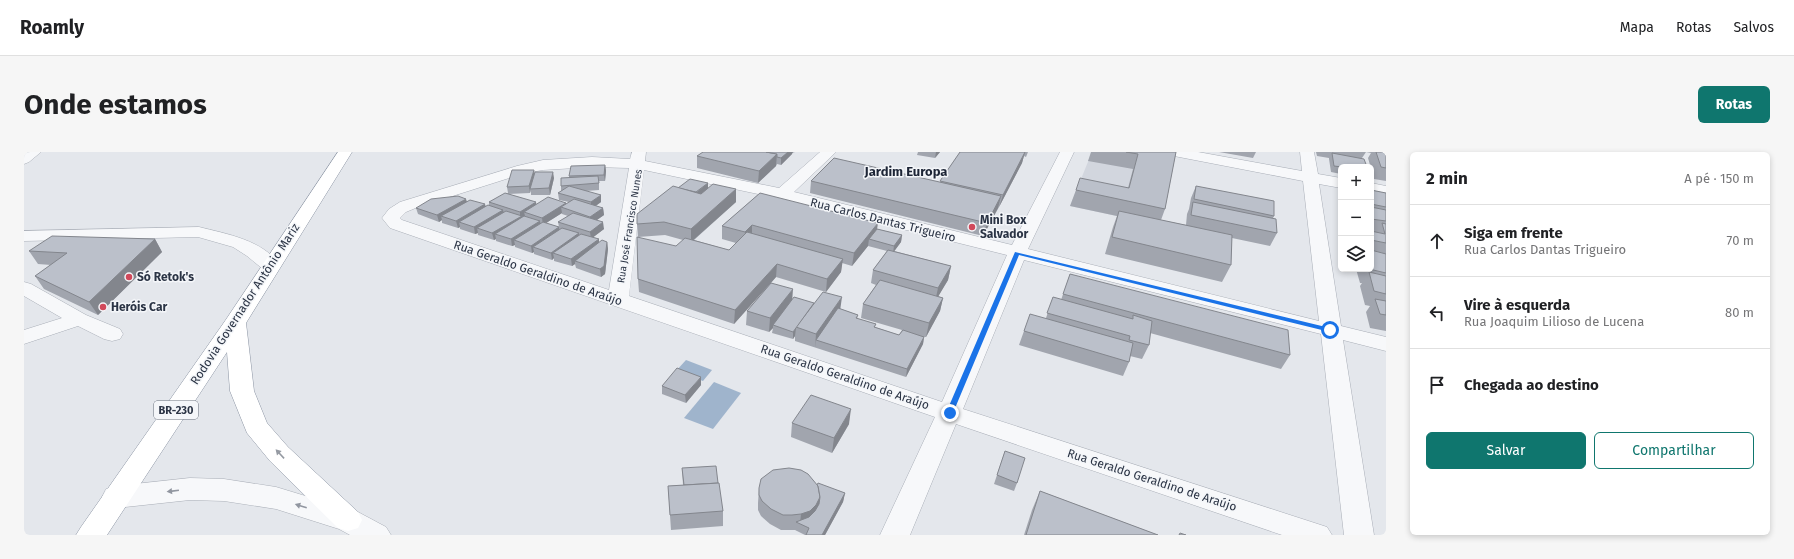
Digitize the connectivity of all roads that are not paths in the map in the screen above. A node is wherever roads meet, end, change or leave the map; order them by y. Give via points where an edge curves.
1 (34, 152) edge
2 (345, 152) edge
3 (829, 152) edge
4 (1067, 152) edge
5 (1174, 152) edge
6 (1306, 152) edge
7 (639, 158) edge
8 (24, 159) edge
9 (1311, 177) junction
10 (1338, 182) edge
11 (1374, 189) edge
12 (1386, 191) edge
13 (782, 194) junction
14 (396, 224) joint
15 (24, 236) edge
16 (1017, 253) junction
17 (271, 266) junction
18 (24, 288) edge
19 (618, 300) junction
20 (80, 319) junction
21 (235, 323) junction
22 (1330, 330) junction
23 (112, 334) dead end
24 (24, 337) edge
25 (1386, 344) edge
26 (950, 413) junction
27 (116, 496) junction
28 (348, 520) junction
29 (91, 535) edge
30 (376, 535) edge
31 (895, 535) edge
32 (1317, 535) edge
33 (1359, 535) edge

1 - 8 street
2 - 17 highway, Rodovia Governador Antônio Mariz / BR-230
3 - 13 street
4 - 16 street
5 - 9 street
6 - 9 street
7 - 13 street, Rua Carlos Dantas Trigueiro
7 - 14 street, Rua Carlos Dantas Trigueiro via 563,163 522,169 412,203 393,214 391,218
7 - 19 street, Rua José Francisco Nunes
9 - 10 street
9 - 22 street
11 - 12 street
13 - 16 street, Rua Carlos Dantas Trigueiro
14 - 19 street, Rua Geraldo Geraldino de Araújo
15 - 17 street via 199,232 239,243
16 - 22 street, Rua Carlos Dantas Trigueiro
16 - 26 street
17 - 21 highway, Rodovia Governador Antônio Mariz / BR-230
18 - 20 street
19 - 26 street, Rua Geraldo Geraldino de Araújo
20 - 23 street
20 - 24 street
21 - 27 highway, Rodovia Governador Antônio Mariz / BR-230
28 -> 21 highway via 279,454 256,427 242,391
22 - 25 street, Rua Carlos Dantas Trigueiro
22 - 33 street
26 - 31 street
26 - 32 street, Rua Geraldo Geraldino de Araújo
28 -> 27 street via 276,498 224,490 190,488
27 - 29 highway, Rodovia Governador Antônio Mariz / BR-230
28 - 30 street

